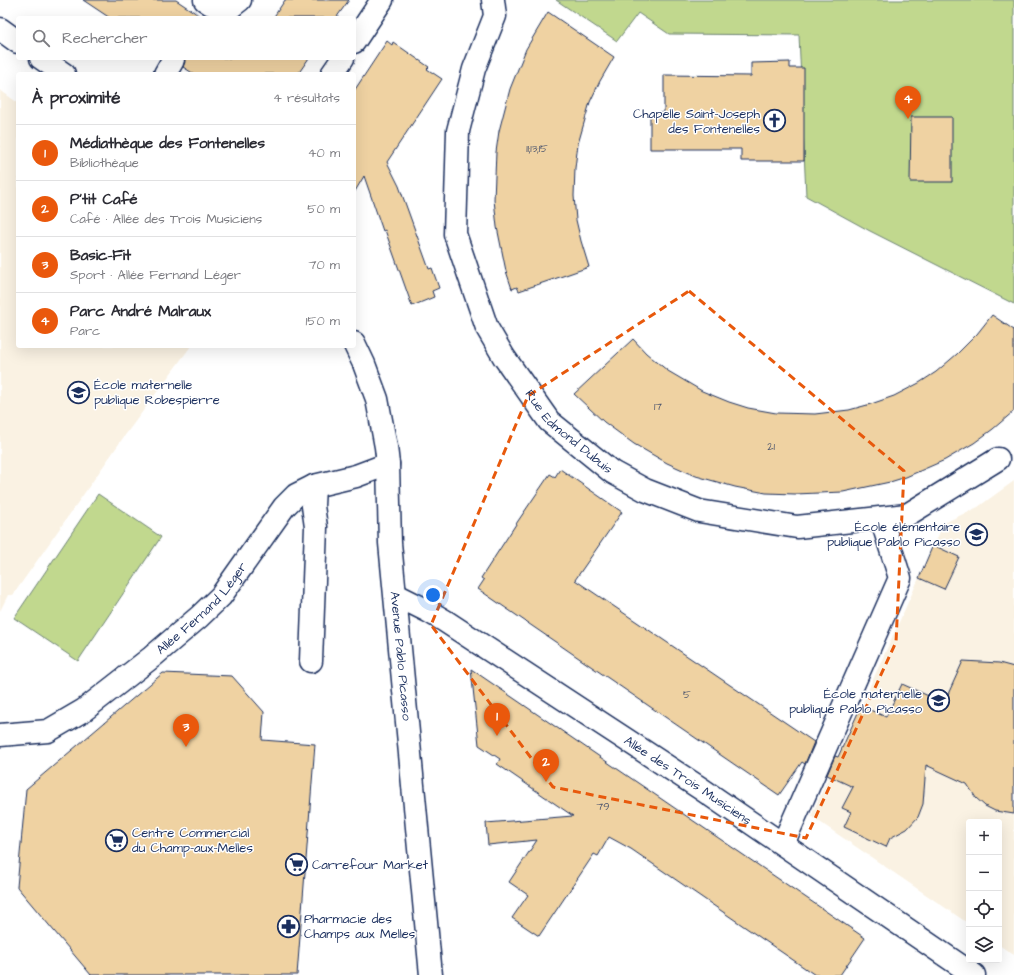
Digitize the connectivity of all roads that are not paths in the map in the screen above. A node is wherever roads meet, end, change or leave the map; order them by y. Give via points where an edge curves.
1 (240, 0) edge
2 (382, 0) edge
3 (493, 0) edge
4 (206, 7) edge
5 (0, 29) edge
6 (356, 39) edge
7 (16, 41) edge
8 (44, 60) edge
9 (342, 60) edge
10 (61, 72) edge
11 (333, 72) edge
12 (356, 346) edge
13 (998, 459) dead end
14 (388, 464) junction
15 (314, 486) junction
16 (881, 518) junction
17 (396, 595) junction
18 (311, 661) dead end
19 (0, 735) edge
20 (783, 844) junction
21 (431, 975) edge
22 (974, 975) edge

1 - 4 street via 231,7
2 - 6 street
3 - 16 street, Rue Edmond Dubuis via 496,16 474,69 458,131 455,234 487,328 549,421 612,472 645,490 699,511 797,527
5 - 7 street
8 - 10 street
9 - 11 street
12 - 14 street, Avenue Pablo Picasso via 377,399
13 - 16 street, Rue Edmond Dubuis via 907,515
14 - 15 street, Allée Fernand Léger via 356,476
14 - 17 street, Avenue Pablo Picasso via 390,542
15 - 18 street via 316,527
15 - 19 street, Allée Fernand Léger via 296,494 284,507 221,596 152,657 84,710 48,731
16 - 20 street via 900,578
17 - 20 street, Allée des Trois Musiciens via 428,610
17 - 21 street, Avenue Pablo Picasso
20 - 22 street, Allée des Trois Musiciens

